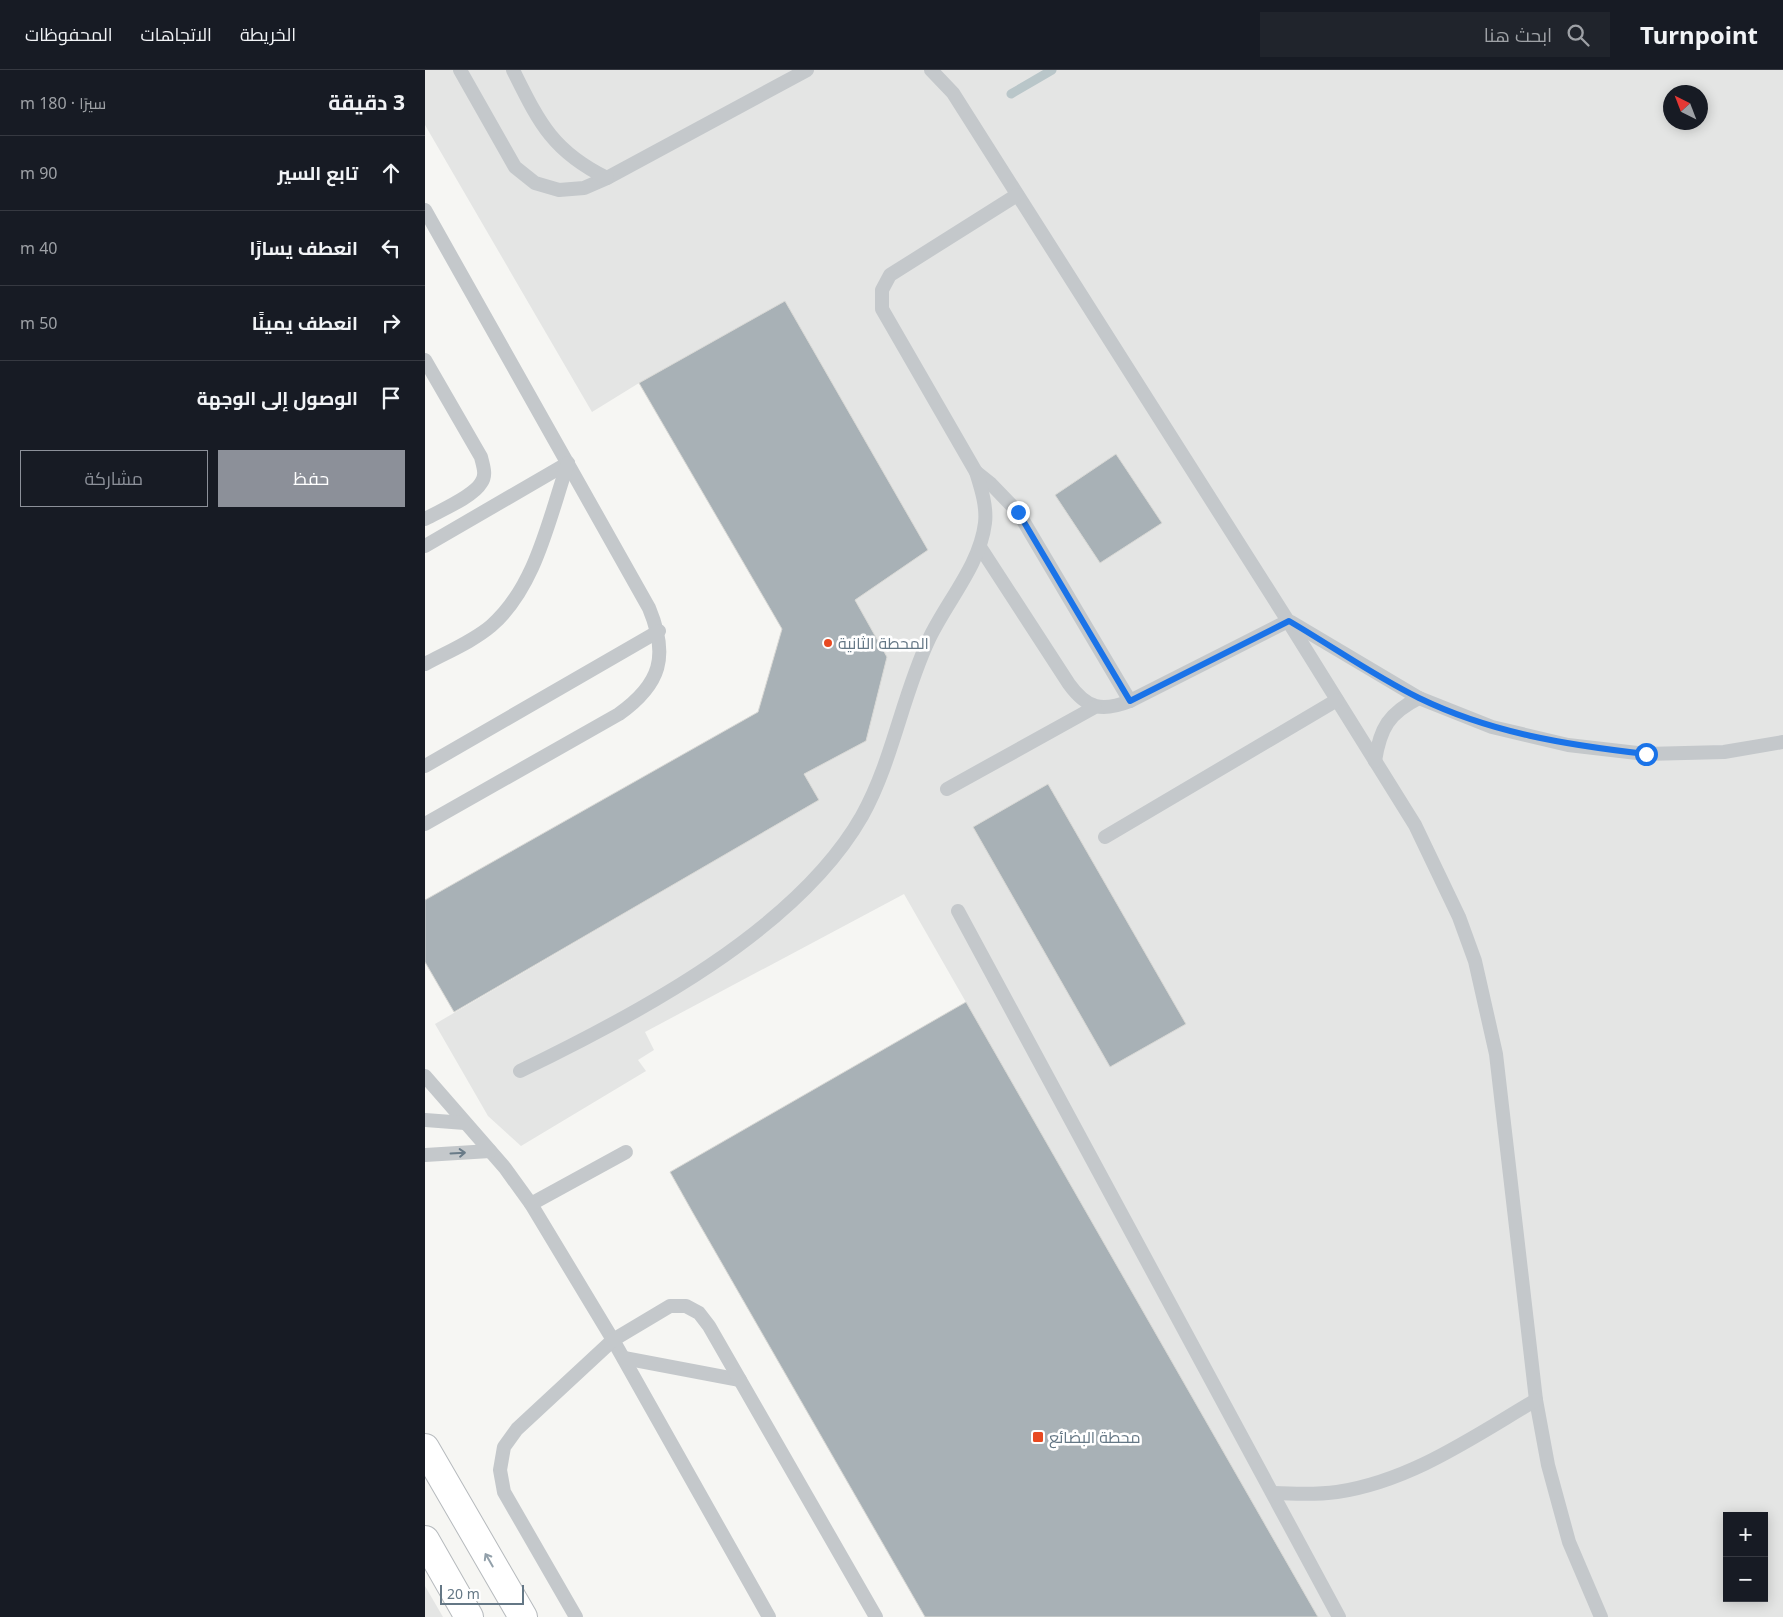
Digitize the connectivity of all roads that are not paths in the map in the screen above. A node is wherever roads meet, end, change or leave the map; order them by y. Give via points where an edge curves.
1 (460, 70) edge
2 (513, 70) edge
3 (807, 70) edge
4 (931, 70) edge
5 (607, 178) junction
6 (1017, 195) junction
7 (425, 210) edge
8 (425, 360) edge
9 (568, 463) junction
10 (976, 472) junction
11 (425, 519) edge
12 (425, 546) edge
13 (980, 547) junction
14 (1289, 621) junction
15 (659, 631) junction
16 (425, 664) edge
17 (1419, 698) junction
18 (1337, 700) junction
19 (1130, 701) junction
20 (1095, 707) junction
21 (1783, 742) edge
22 (1375, 761) junction
23 (425, 766) edge
24 (947, 789) dead end
25 (425, 824) edge
26 (1105, 837) dead end
27 (958, 911) dead end
28 (520, 1071) dead end
29 (425, 1076) edge
30 (425, 1120) edge
31 (465, 1123) junction
32 (490, 1151) junction
33 (626, 1152) dead end
34 (425, 1154) edge
35 (531, 1204) junction
36 (613, 1340) junction
37 (624, 1358) junction
38 (740, 1380) junction
39 (1536, 1400) junction
40 (425, 1448) edge
41 (1273, 1493) junction
42 (425, 1540) edge
43 (469, 1617) edge
44 (523, 1617) edge
45 (576, 1617) edge
46 (769, 1617) edge
47 (876, 1617) edge
48 (1339, 1617) edge
49 (1601, 1617) edge

1 - 5 lane via 515,168 535,183 559,190 575,189
2 - 5 lane via 548,134 584,167
3 - 5 lane
4 - 6 lane via 953,93
6 - 10 lane via 890,275 882,290 882,309
6 - 14 lane
7 - 9 lane
8 - 11 lane via 481,457 485,470 481,484 471,493
9 - 12 lane
9 - 15 lane
9 - 16 lane via 532,570 521,591 490,627
10 - 13 lane via 983,496 985,522
10 - 19 lane via 1018,512
13 - 20 lane via 1079,699
13 - 28 lane via 913,676 878,785 843,845 822,872 771,920 675,987 582,1041
14 - 17 lane
14 - 18 lane
14 - 19 lane
15 - 23 lane
15 - 25 lane via 658,664 653,680 639,700
17 - 21 lane via 1492,727 1568,745 1646,754 1724,752
17 - 22 lane via 1401,707 1387,722 1378,741
18 - 22 lane
18 - 26 lane
19 - 20 lane via 1113,708
20 - 24 lane
22 - 39 lane via 1439,870 1475,961 1487,1007 1496,1054
27 - 41 lane
29 - 31 lane
30 - 31 lane
31 - 32 lane
34 -> 32 lane
32 - 35 lane
33 - 35 lane
35 - 36 lane
36 - 37 lane
36 - 38 lane via 670,1306 686,1306 699,1313 709,1326
36 - 45 lane via 517,1429 504,1447 500,1470 504,1492
37 - 38 lane
37 - 46 lane
38 - 47 lane
39 - 41 lane via 1431,1461 1401,1474 1337,1492
39 - 49 lane via 1569,1542
44 -> 40 highway
41 - 48 lane
42 - 43 highway

